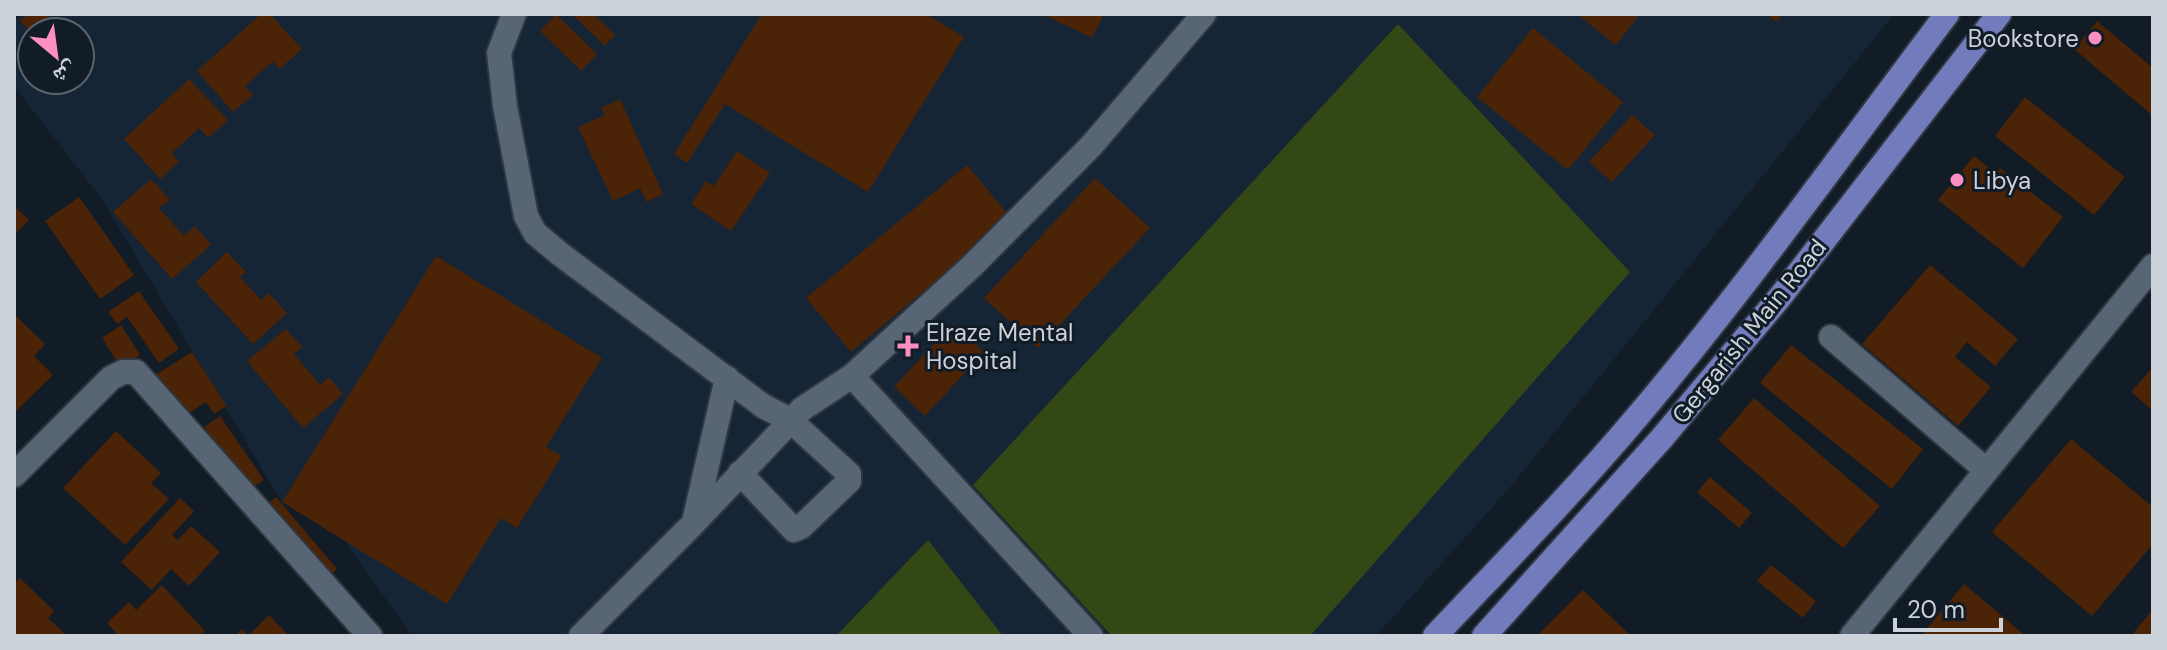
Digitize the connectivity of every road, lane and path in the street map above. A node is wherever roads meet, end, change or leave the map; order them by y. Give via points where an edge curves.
1 (514, 14) edge
2 (1204, 14) edge
3 (1947, 14) edge
4 (1999, 14) edge
5 (2153, 266) edge
6 (1831, 337) dead end
7 (852, 376) junction
8 (727, 378) junction
9 (790, 420) junction
10 (1986, 470) junction
11 (740, 473) junction
12 (14, 475) edge
13 (693, 524) junction
14 (370, 636) edge
15 (581, 636) edge
16 (1091, 636) edge
17 (1435, 636) edge
18 (1484, 636) edge
19 (1852, 636) edge

1 - 8 street via 499,53 526,216 535,233
2 - 7 street via 1091,146
3 - 17 main road, Gergarish Main Road via 1646,405
4 - 18 main road, Gergarish Main Road via 1780,297
5 - 10 street
6 - 10 street
7 - 9 street
7 - 16 street
8 - 9 street
8 - 13 street
9 - 11 street
9 - 11 street via 845,469 849,481 794,530
10 - 19 street
11 - 13 street
12 - 14 street via 111,378 136,372
13 - 15 street

